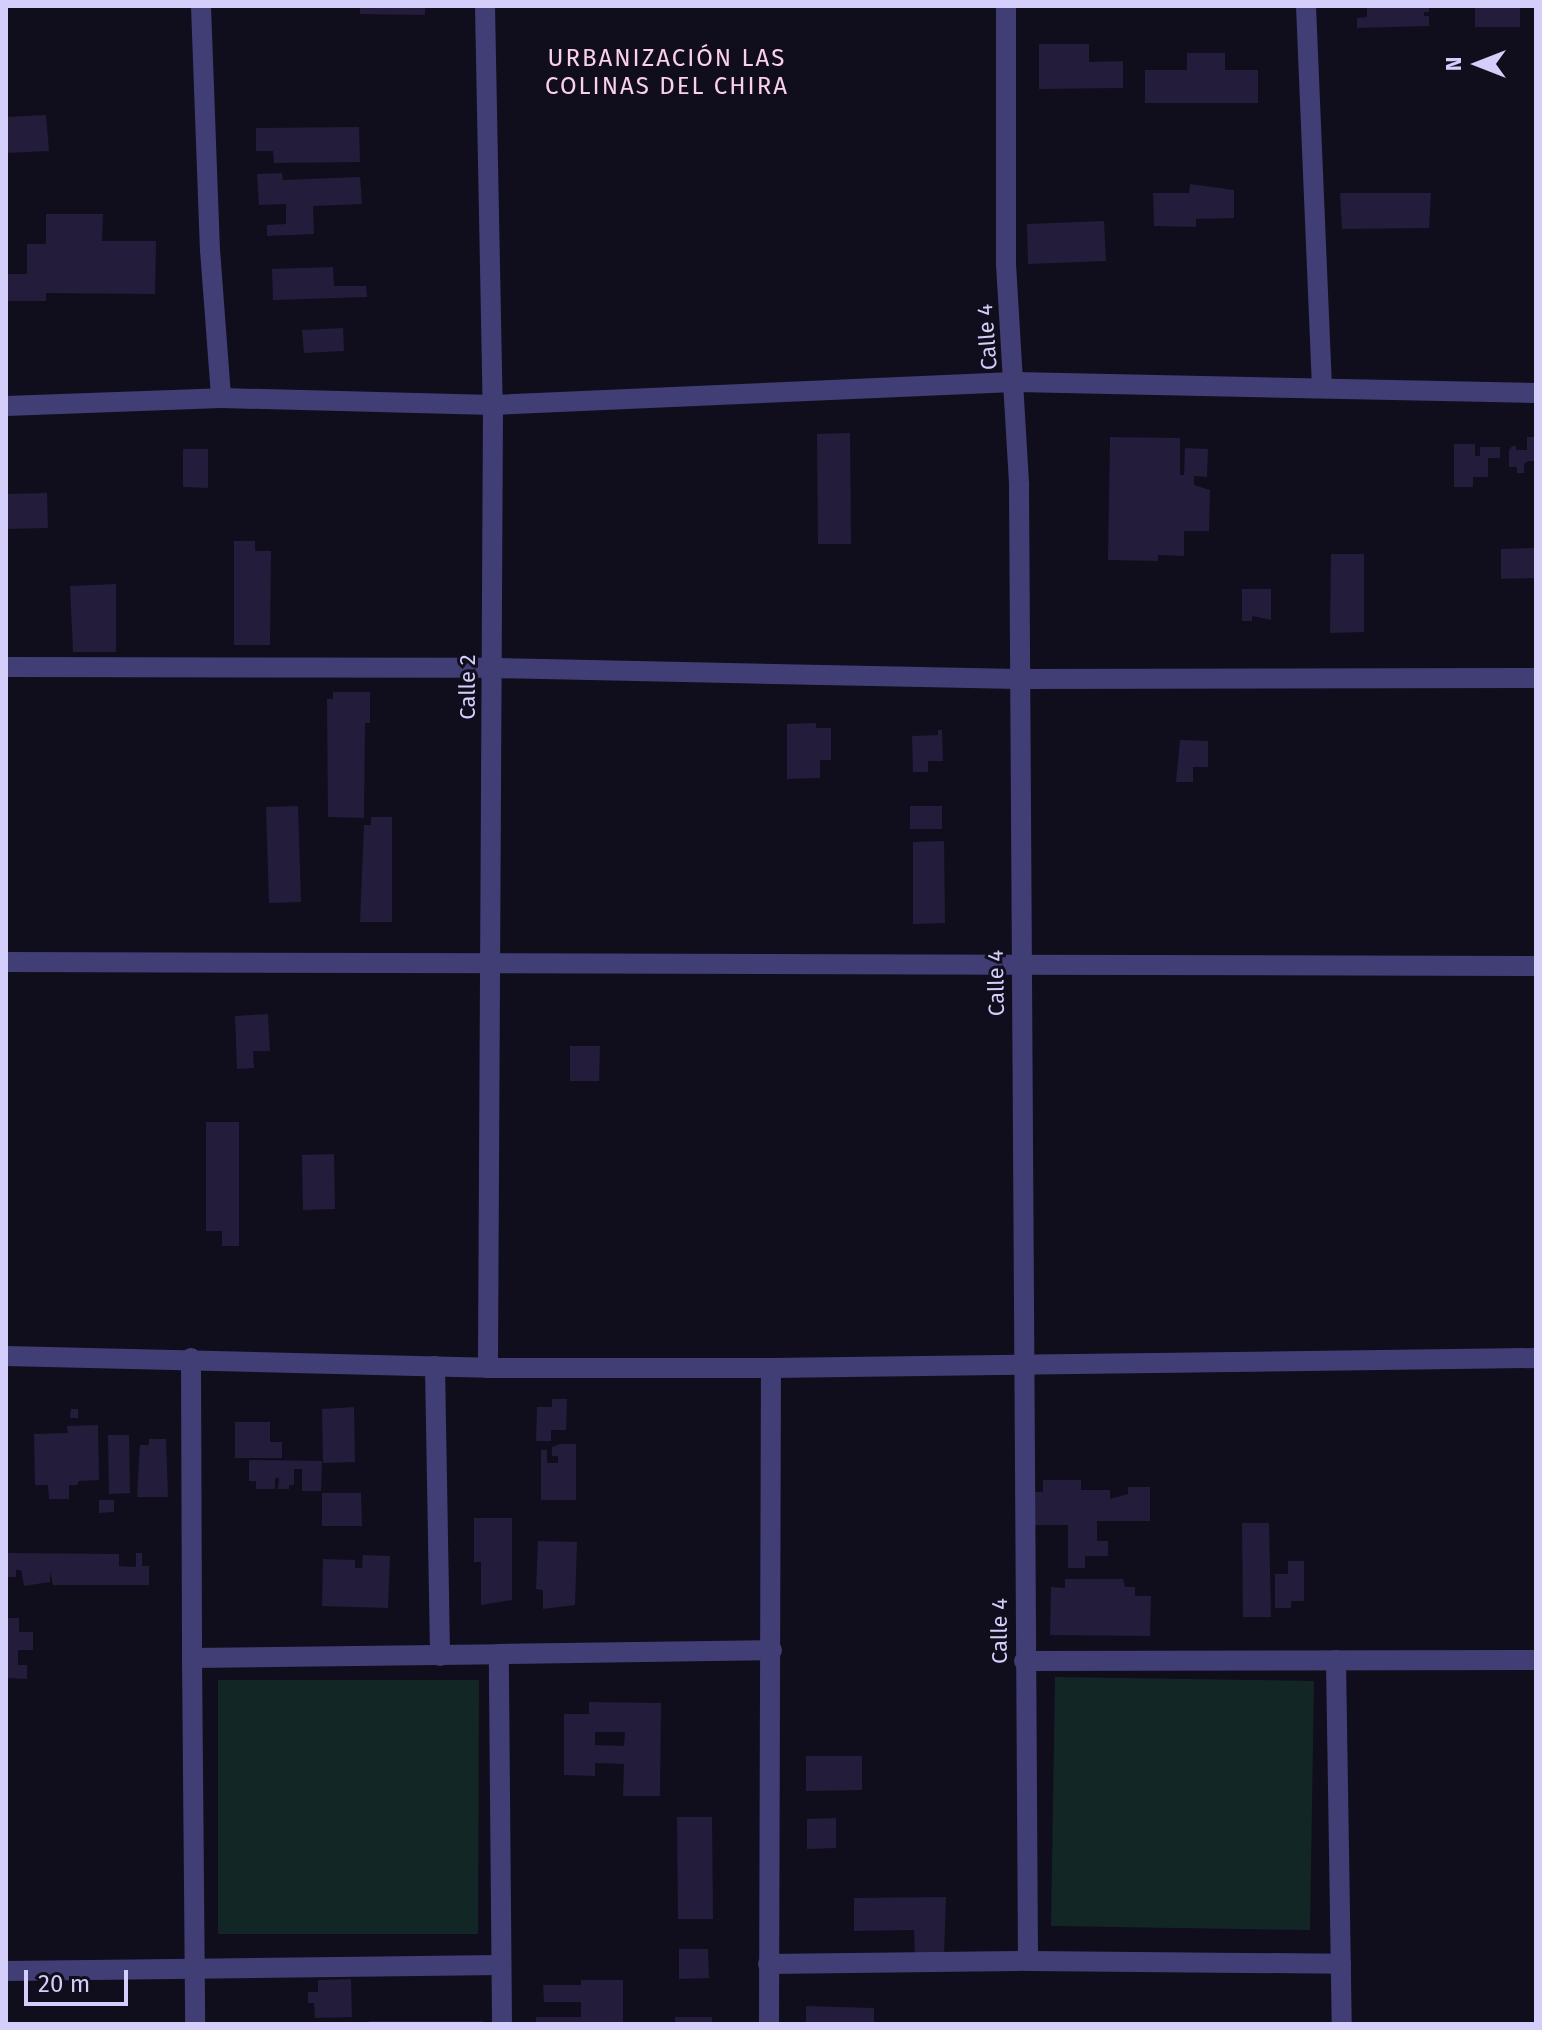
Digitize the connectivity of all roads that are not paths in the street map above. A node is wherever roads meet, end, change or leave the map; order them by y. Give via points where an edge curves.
1 (201, 6) edge
2 (485, 6) edge
3 (1006, 6) edge
4 (1306, 6) edge
5 (1013, 382) junction
6 (1322, 388) junction
7 (1536, 393) edge
8 (221, 398) junction
9 (493, 405) junction
10 (6, 406) edge
11 (6, 667) edge
12 (492, 668) junction
13 (1536, 678) edge
14 (1019, 679) junction
15 (6, 962) edge
16 (491, 962) junction
17 (1019, 963) junction
18 (1536, 966) edge
19 (6, 1356) edge
20 (191, 1358) junction
21 (1536, 1358) edge
22 (1024, 1365) junction
23 (435, 1366) junction
24 (488, 1368) junction
25 (771, 1368) junction
26 (772, 1650) junction
27 (499, 1654) junction
28 (440, 1656) junction
29 (192, 1658) junction
30 (1336, 1660) junction
31 (1536, 1660) edge
32 (1024, 1661) junction
33 (1028, 1961) junction
34 (768, 1964) junction
35 (1341, 1964) junction
36 (501, 1965) junction
37 (193, 1969) junction
38 (6, 1971) edge
39 (195, 2024) edge
40 (502, 2024) edge
41 (769, 2024) edge
42 (1342, 2024) edge

1 - 8 street
2 - 9 street, Calle 2
3 - 5 street, Calle 4 via 1006,264
4 - 6 street
5 - 6 street
5 - 9 street
5 - 14 street, Calle 4
6 - 7 street
8 - 9 street
8 - 10 street
9 - 12 street, Calle 2
11 - 12 street
12 - 14 street
12 - 16 street, Calle 2
13 - 14 street
14 - 17 street, Calle 4
15 - 16 street
16 - 17 street
16 - 24 street, Calle 2
17 - 18 street
17 - 22 street, Calle 4
19 - 20 street
20 - 23 street
20 - 29 street
21 - 22 street
22 - 25 street
22 - 32 street, Calle 4
23 - 24 street
23 - 28 street
24 - 25 street
25 - 26 street
26 - 27 street
26 - 34 street
27 - 28 street
27 - 36 street
28 - 29 street
29 - 37 street
30 - 31 street
30 - 32 street
30 - 35 street
32 - 33 street, Calle 4
33 - 34 street
33 - 35 street
34 - 41 street
35 - 42 street
36 - 37 street
36 - 40 street
37 - 38 street
37 - 39 street

